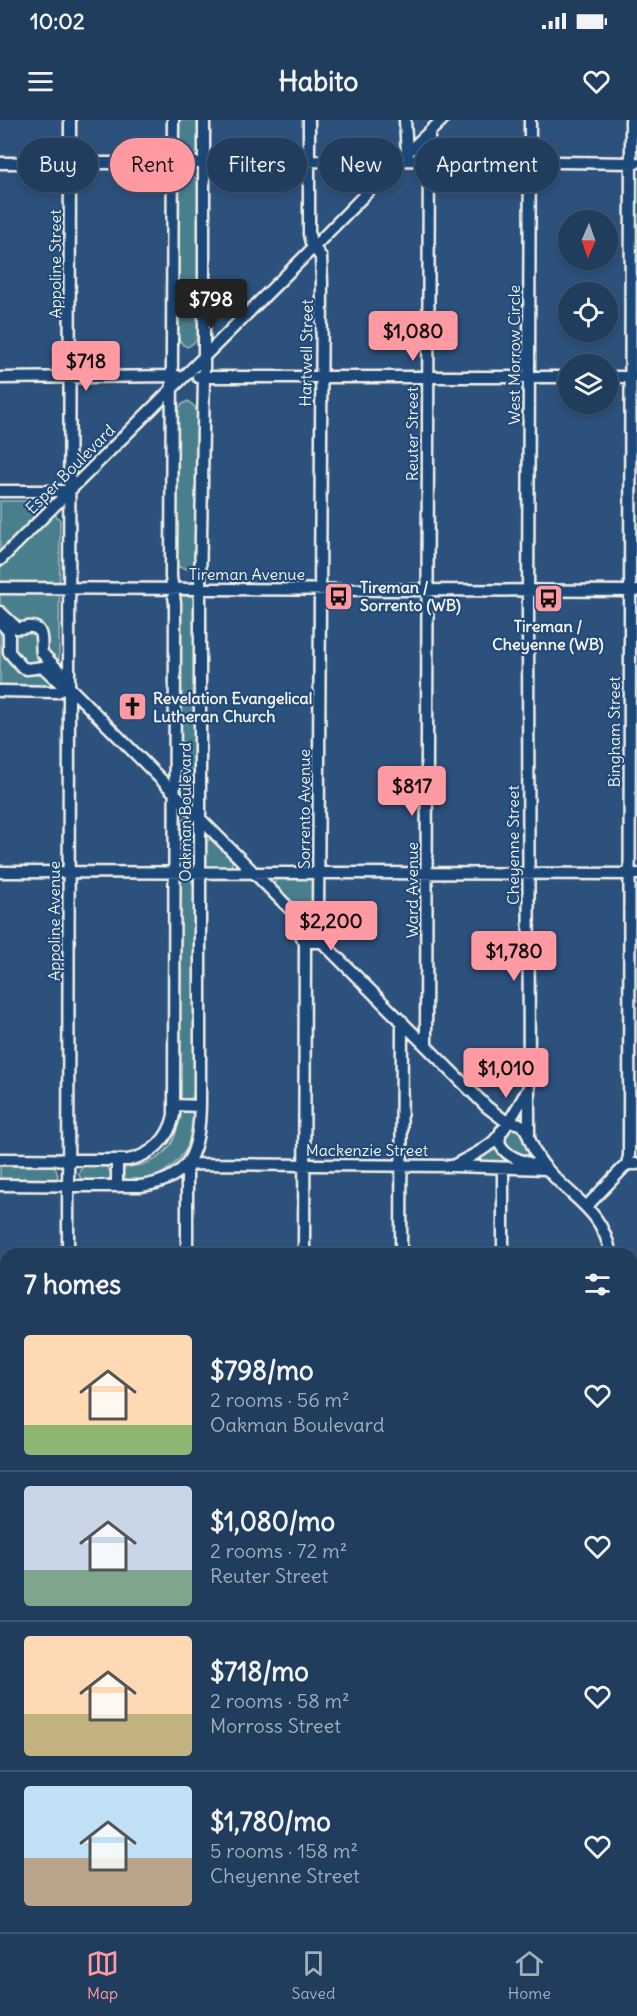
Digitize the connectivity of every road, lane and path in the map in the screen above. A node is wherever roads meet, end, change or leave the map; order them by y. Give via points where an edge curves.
1 (70, 120) edge
2 (172, 120) edge
3 (204, 120) edge
4 (309, 120) edge
5 (405, 120) edge
6 (442, 120) edge
7 (530, 120) edge
8 (632, 120) edge
9 (429, 134) junction
10 (70, 138) edge
11 (172, 138) edge
12 (429, 138) edge
13 (530, 138) edge
14 (404, 157) junction
15 (415, 158) edge
16 (309, 161) junction
17 (559, 162) edge
18 (0, 163) edge
19 (18, 163) edge
20 (195, 163) edge
21 (204, 163) junction
22 (634, 163) edge
23 (70, 192) edge
24 (172, 192) edge
25 (429, 192) edge
26 (531, 192) edge
27 (315, 246) junction
28 (204, 358) junction
29 (172, 376) junction
30 (185, 376) junction
31 (204, 376) junction
32 (321, 377) junction
33 (427, 377) junction
34 (529, 377) junction
35 (558, 377) edge
36 (618, 377) edge
37 (634, 377) edge
38 (0, 378) edge
39 (69, 378) junction
40 (172, 389) junction
41 (0, 491) edge
42 (70, 491) junction
43 (0, 560) edge
44 (0, 588) edge
45 (69, 588) junction
46 (172, 588) junction
47 (200, 588) junction
48 (320, 589) junction
49 (428, 590) junction
50 (528, 591) junction
51 (633, 591) edge
52 (0, 612) edge
53 (0, 622) edge
54 (69, 687) junction
55 (0, 691) edge
56 (174, 791) junction
57 (200, 817) junction
58 (0, 872) edge
59 (200, 872) junction
60 (254, 872) junction
61 (319, 872) junction
62 (69, 873) junction
63 (174, 873) junction
64 (427, 873) junction
65 (528, 873) junction
66 (633, 874) edge
67 (298, 917) junction
68 (318, 920) junction
69 (321, 941) junction
70 (304, 945) junction
71 (402, 1021) junction
72 (426, 1045) junction
73 (528, 1090) junction
74 (174, 1105) junction
75 (200, 1106) junction
76 (504, 1127) junction
77 (529, 1134) junction
78 (0, 1159) edge
79 (69, 1160) junction
80 (117, 1160) junction
81 (187, 1164) junction
82 (305, 1164) junction
83 (632, 1164) edge
84 (402, 1165) junction
85 (453, 1166) junction
86 (503, 1168) junction
87 (546, 1169) junction
88 (0, 1185) edge
89 (69, 1186) junction
90 (117, 1186) junction
91 (586, 1206) junction
92 (68, 1248) edge
93 (187, 1248) edge
94 (304, 1248) edge
95 (401, 1248) edge
96 (503, 1248) edge
97 (609, 1248) edge

1 - 10 street, Appoline Street
2 - 11 street, Oakman Boulevard
3 - 21 street, Oakman Boulevard
4 - 16 street, Hartwell Street
5 - 14 street
6 - 9 street, Esper Boulevard
7 - 13 street, West Morrow Circle
8 - 22 street, Bingham Street
9 - 12 street, Reuter Street
9 - 14 street, Esper Boulevard
14 - 15 street
14 - 16 street
14 - 27 street, Esper Boulevard
16 - 21 street
16 - 27 street, Hartwell Street via 309,234
17 - 22 street
18 - 19 street
20 - 21 street
21 - 28 street, Oakman Boulevard
22 - 37 street, Bingham Street
23 - 39 street, Appoline Street
24 - 29 street, Oakman Boulevard
25 - 33 street, Reuter Street
26 - 34 street, West Morrow Circle
27 - 28 street, Esper Boulevard
27 - 32 street, Hartwell Street via 321,257
28 - 30 street, Esper Boulevard
28 - 31 street, Oakman Boulevard
29 - 30 street
29 - 39 street
29 - 40 street, Oakman Boulevard
30 - 31 street
30 - 40 street, Esper Boulevard
31 - 32 street
31 - 47 street, Oakman Boulevard
32 - 33 street
32 - 48 street, Hartwell Street
33 - 34 street
33 - 49 street, Reuter Street
34 - 35 street
34 - 50 street, West Morrow Circle
36 - 37 street
37 - 51 street, Bingham Street
38 - 39 street
39 - 42 street, Appoline Street
40 - 42 street, Esper Boulevard
40 - 46 street, Oakman Boulevard
41 - 42 street
42 - 43 street, Esper Boulevard
42 - 45 street, Appoline Street
44 - 45 street, Tireman Avenue
45 - 46 street, Tireman Avenue
45 - 54 street, Appoline Avenue
46 - 47 street, Tireman Avenue
46 - 56 street, Oakman Boulevard
47 - 48 street, Tireman Avenue
47 - 57 street, Oakman Boulevard
48 - 49 street, Tireman Avenue
48 - 61 street, Sorrento Avenue
49 - 50 street, Tireman Avenue
49 - 64 street, Ward Avenue
50 - 51 street, Tireman Avenue
50 - 65 street, Cheyenne Street
51 - 66 street, Bingham Street
52 - 54 street via 17,628 38,630 42,653
53 - 54 street via 9,633 11,655 22,667 43,667
54 - 55 street via 57,692
54 - 56 street
54 - 62 street, Appoline Avenue
56 - 57 street
56 - 63 street, Oakman Boulevard
57 - 59 street, Oakman Boulevard
57 - 60 street
58 - 62 street
59 - 60 street
59 - 63 street
59 - 75 street, Oakman Boulevard
60 - 61 street
60 - 67 street
61 - 64 street
61 - 68 street, Sorrento Avenue
62 - 63 street
62 - 79 street, Appoline Avenue
63 - 74 street, Oakman Boulevard
64 - 65 street
64 - 72 street, Ward Avenue
65 - 66 street
65 - 73 street, Cheyenne Street
66 - 83 street, Bingham Street via 628,1156
67 - 68 street
67 - 70 street
68 - 69 street, Sorrento Avenue
69 - 70 street
69 - 71 street
70 - 82 street
71 - 72 street
71 - 84 street
72 - 76 street
73 - 76 street
73 - 77 street, Cheyenne Street
74 - 75 street
74 - 80 street, Oakman Boulevard via 171,1127 157,1147 138,1158
75 - 81 street, Oakman Boulevard via 197,1142
76 - 77 street via 517,1123
76 - 85 street via 488,1145
76 - 87 street via 499,1142 505,1152
77 - 87 street via 530,1143
78 - 79 street, Oakman Boulevard
79 - 80 street, Oakman Boulevard
79 - 89 street, Appoline Avenue
80 - 90 street
81 - 82 street, Mackenzie Street
81 - 90 street via 160,1182
81 - 93 street
82 - 84 street, Mackenzie Street
82 - 94 street
83 - 91 street
84 - 85 street, Mackenzie Street
84 - 95 street
85 - 86 street, Mackenzie Street
86 - 87 street, Mackenzie Street
86 - 96 street
87 - 91 street
88 - 89 street
89 - 90 street
89 - 92 street, Appoline Avenue
91 - 97 street via 604,1230

